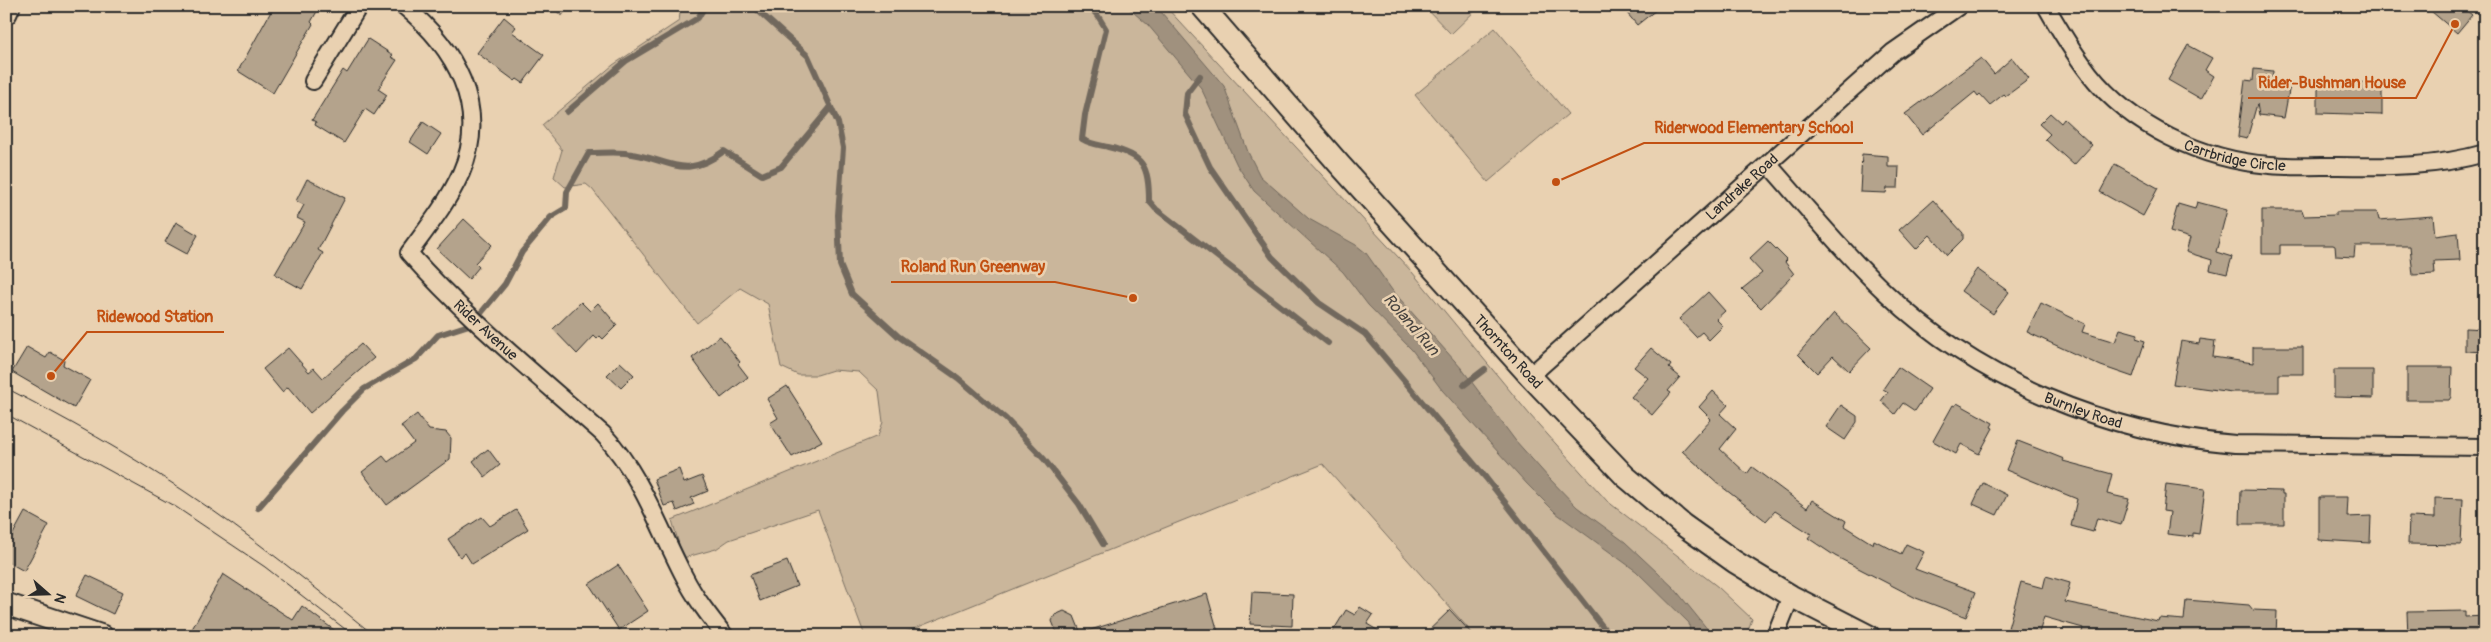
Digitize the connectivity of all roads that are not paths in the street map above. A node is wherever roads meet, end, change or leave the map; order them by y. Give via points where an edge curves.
1 (9, 6) edge
2 (359, 6) edge
3 (404, 6) edge
4 (1202, 6) edge
5 (1959, 6) edge
6 (2046, 6) edge
7 (6, 13) edge
8 (313, 81) dead end
9 (2485, 153) edge
10 (1768, 164) junction
11 (1530, 376) junction
12 (2485, 447) edge
13 (1791, 596) junction
14 (6, 604) edge
15 (102, 636) edge
16 (725, 636) edge
17 (1775, 636) edge
18 (1868, 636) edge

1 - 7 street
2 - 8 street
3 - 16 street, Rider Avenue via 448,51 458,70 470,111 471,131 462,172 443,206 409,252 463,310 620,452 635,474 684,578
4 - 11 street, Thornton Road
5 - 10 street, Landrake Road via 1893,52
6 - 9 street, Carrbridge Circle via 2090,74 2114,99 2171,138 2199,149 2229,159 2270,165 2401,167 2455,162
10 - 11 street, Landrake Road
10 - 12 street, Burnley Road via 1887,294 1927,327 2003,377 2070,406 2101,418 2200,441
11 - 13 street, Thornton Road via 1625,476 1668,513 1735,562
13 - 17 street
13 - 18 street, Thornton Road
14 - 15 street

